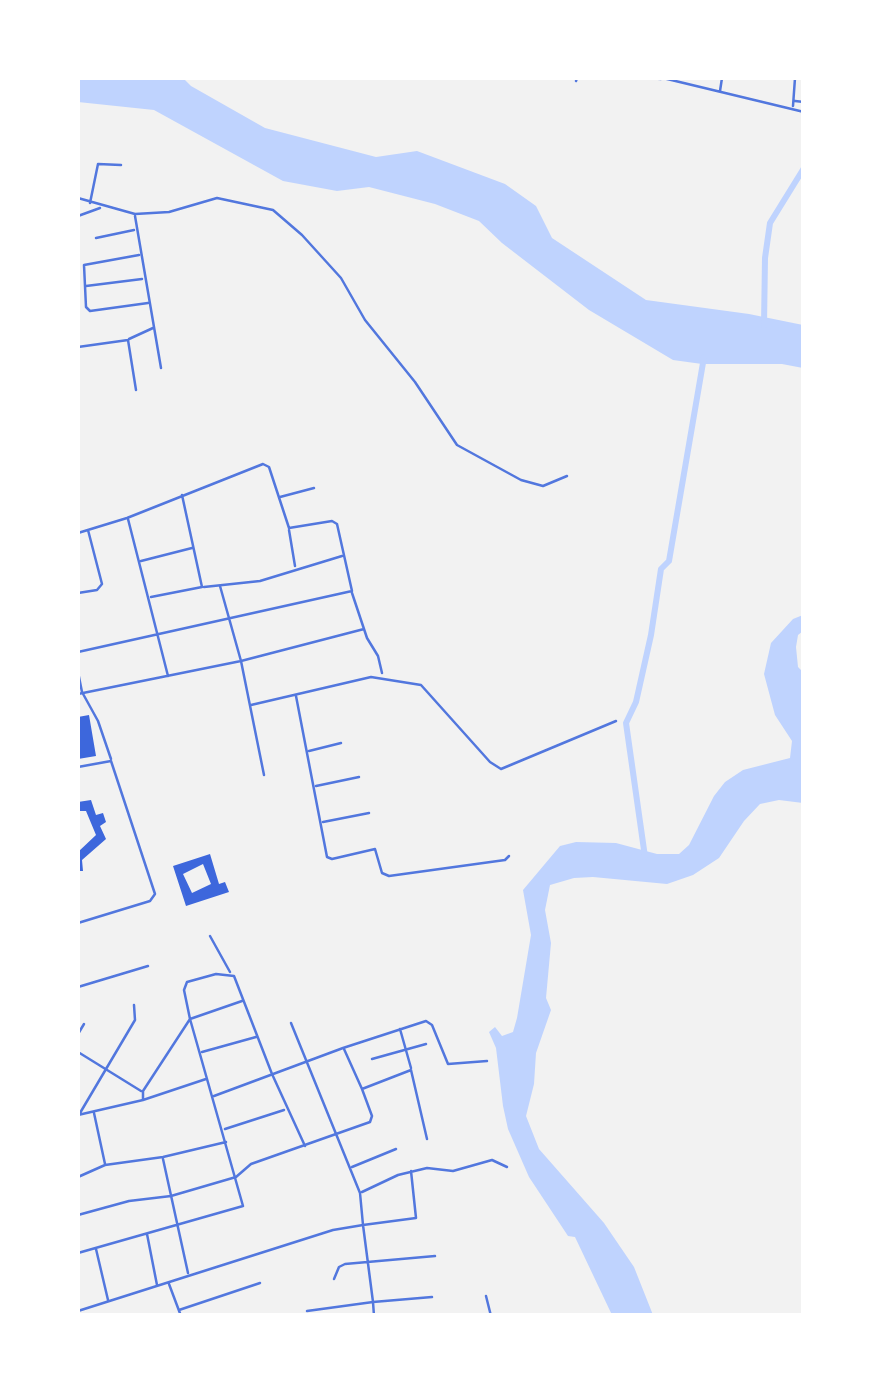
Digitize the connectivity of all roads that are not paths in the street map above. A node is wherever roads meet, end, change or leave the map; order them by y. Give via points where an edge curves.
1 (648, 78) edge
2 (722, 78) edge
3 (794, 78) edge
4 (663, 79) edge
5 (720, 93) junction
6 (794, 101) junction
7 (804, 102) edge
8 (792, 109) junction
9 (804, 112) edge
10 (120, 165) dead end
11 (78, 198) edge
12 (90, 203) junction
13 (103, 207) junction
14 (134, 214) junction
15 (78, 216) edge
16 (136, 230) junction
17 (96, 238) dead end
18 (140, 255) junction
19 (144, 279) junction
20 (86, 280) junction
21 (78, 282) edge
22 (86, 286) junction
23 (148, 303) junction
24 (153, 328) junction
25 (128, 340) junction
26 (78, 347) edge
27 (162, 368) dead end
28 (136, 390) dead end
29 (567, 476) dead end
30 (314, 488) dead end
31 (182, 494) junction
32 (278, 498) junction
33 (128, 518) junction
34 (288, 528) junction
35 (88, 530) junction
36 (78, 533) edge
37 (193, 548) junction
38 (344, 555) junction
39 (139, 561) junction
40 (296, 569) junction
41 (202, 586) junction
42 (220, 586) junction
43 (352, 591) junction
44 (78, 593) edge
45 (149, 598) junction
46 (232, 620) junction
47 (364, 629) junction
48 (156, 635) junction
49 (78, 652) edge
50 (241, 661) junction
51 (78, 672) edge
52 (382, 676) junction
53 (168, 677) junction
54 (80, 693) edge
55 (296, 695) junction
56 (251, 704) junction
57 (616, 721) dead end
58 (341, 744) dead end
59 (309, 751) junction
60 (111, 761) junction
61 (78, 768) edge
62 (264, 776) dead end
63 (358, 776) dead end
64 (315, 786) junction
65 (369, 813) dead end
66 (321, 822) junction
67 (510, 856) dead end
68 (78, 923) edge
69 (210, 936) dead end
70 (148, 966) dead end
71 (231, 974) junction
72 (78, 987) edge
73 (244, 1001) junction
74 (134, 1005) dead end
75 (190, 1019) junction
76 (291, 1023) dead end
77 (84, 1024) dead end
78 (400, 1030) junction
79 (78, 1034) edge
80 (258, 1036) junction
81 (426, 1044) dead end
82 (343, 1048) junction
83 (406, 1050) junction
84 (78, 1052) edge
85 (200, 1053) junction
86 (372, 1059) dead end
87 (308, 1062) junction
88 (486, 1062) dead end
89 (105, 1070) junction
90 (411, 1070) junction
91 (272, 1074) junction
92 (207, 1079) junction
93 (362, 1088) junction
94 (143, 1091) junction
95 (213, 1097) junction
96 (143, 1100) junction
97 (287, 1110) junction
98 (94, 1112) junction
99 (78, 1115) edge
100 (224, 1130) junction
101 (338, 1136) junction
102 (427, 1139) dead end
103 (226, 1142) junction
104 (305, 1146) junction
105 (396, 1150) dead end
106 (162, 1157) junction
107 (105, 1166) junction
108 (507, 1167) dead end
109 (351, 1168) junction
110 (412, 1172) junction
111 (78, 1177) edge
112 (236, 1177) junction
113 (360, 1193) junction
114 (170, 1196) junction
115 (78, 1215) edge
116 (177, 1224) junction
117 (363, 1226) junction
118 (147, 1231) junction
119 (95, 1248) junction
120 (78, 1253) edge
121 (435, 1256) dead end
122 (369, 1262) junction
123 (188, 1274) junction
124 (334, 1279) dead end
125 (169, 1282) junction
126 (260, 1284) dead end
127 (158, 1287) junction
128 (486, 1296) dead end
129 (432, 1297) dead end
130 (108, 1301) junction
131 (373, 1302) junction
132 (78, 1311) edge
133 (308, 1311) dead end
134 (180, 1313) edge
135 (374, 1316) edge
136 (491, 1316) edge

1 - 4 street
2 - 5 street
3 - 6 street
4 - 5 street
5 - 8 street
6 - 7 street
6 - 8 street
8 - 9 street
10 - 12 street via 98,164
11 - 12 street
12 - 13 street
13 - 14 street
13 - 15 street
14 - 16 street
14 - 29 street via 217,198 273,210 342,278 457,445 521,480 544,486
16 - 17 street
16 - 18 street
18 - 19 street
18 - 20 street via 87,264
19 - 22 street
19 - 23 street
20 - 21 street
20 - 22 street
22 - 23 street via 90,311
23 - 24 street
24 - 25 street
24 - 27 street
25 - 26 street
25 - 28 street
30 - 32 street
31 - 32 street via 263,464
31 - 33 street
31 - 37 street
32 - 34 street
33 - 35 street
33 - 39 street
34 - 38 street via 335,522
34 - 40 street
35 - 36 street
35 - 44 street via 102,584
37 - 39 street
37 - 41 street
38 - 40 street
38 - 43 street
39 - 45 street
40 - 42 street
41 - 42 street
41 - 45 street
42 - 46 street
43 - 46 street
43 - 47 street
45 - 48 street
46 - 48 street
46 - 50 street
47 - 50 street
47 - 52 street
48 - 49 street
48 - 53 street
50 - 53 street
50 - 56 street
51 - 54 street
52 - 55 street
52 - 57 street via 421,685 501,769
53 - 54 street
54 - 60 street
55 - 56 street
55 - 59 street
56 - 62 street
58 - 59 street
59 - 64 street
60 - 61 street
60 - 68 street via 155,894
63 - 64 street
64 - 66 street
65 - 66 street
66 - 67 street via 327,857 374,849 386,876
69 - 71 street
70 - 72 street
71 - 73 street
71 - 75 street via 184,985
73 - 75 street
73 - 80 street
74 - 89 street via 135,1020
75 - 85 street
75 - 94 street
76 - 87 street
77 - 79 street
78 - 82 street
78 - 83 street
78 - 88 street via 430,1022 448,1064
80 - 85 street
80 - 91 street
81 - 83 street
82 - 87 street
82 - 93 street
83 - 86 street
83 - 90 street
84 - 89 street
85 - 92 street
87 - 91 street
87 - 101 street
89 - 94 street
89 - 99 street
90 - 93 street
90 - 102 street
91 - 95 street
91 - 97 street
92 - 95 street
92 - 96 street
93 - 101 street via 372,1120
94 - 96 street
95 - 100 street
96 - 98 street
97 - 100 street
97 - 104 street
98 - 99 street
98 - 107 street
100 - 103 street
101 - 104 street
101 - 109 street
103 - 106 street
103 - 112 street
104 - 112 street via 252,1164
105 - 109 street
106 - 107 street
106 - 114 street
107 - 111 street
108 - 110 street via 492,1160 453,1171
109 - 113 street
110 - 113 street
110 - 117 street via 416,1218
112 - 114 street
112 - 116 street via 244,1201 239,1209
113 - 117 street
114 - 115 street
114 - 116 street
116 - 118 street
116 - 123 street
117 - 122 street
117 - 123 street
118 - 119 street
118 - 127 street
119 - 120 street
119 - 130 street
121 - 122 street
122 - 124 street via 341,1265
122 - 131 street
123 - 125 street
125 - 127 street
125 - 134 street
126 - 134 street
127 - 130 street
128 - 136 street
129 - 131 street
130 - 132 street
131 - 133 street
131 - 135 street

